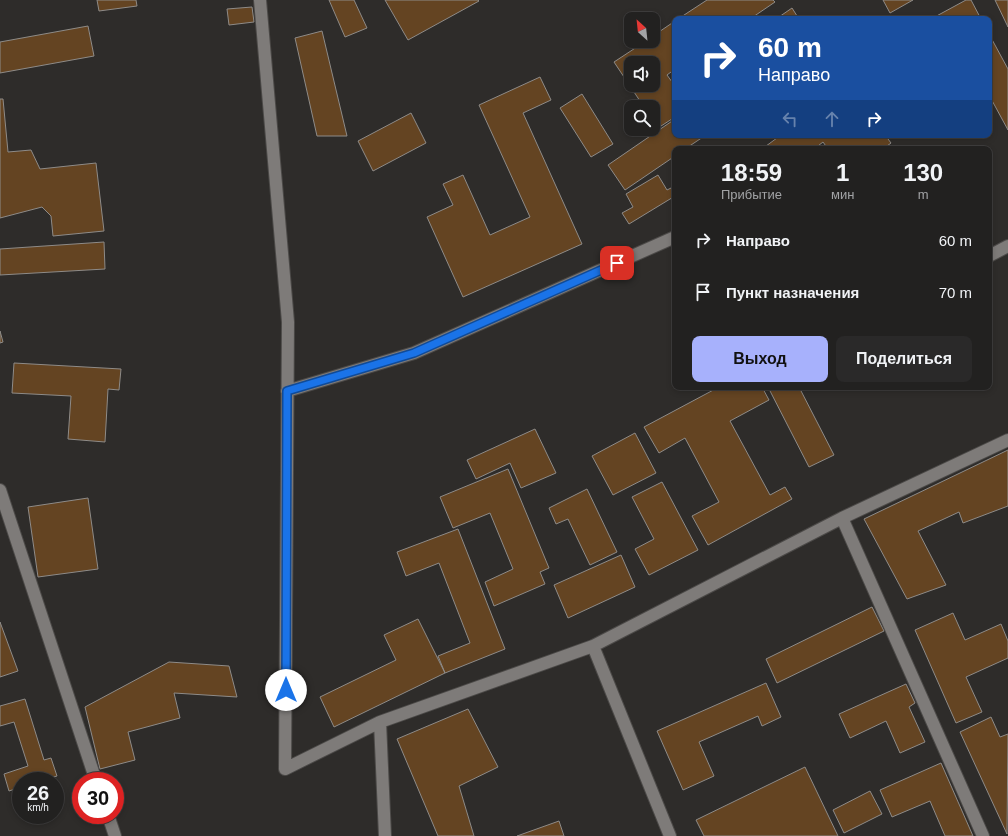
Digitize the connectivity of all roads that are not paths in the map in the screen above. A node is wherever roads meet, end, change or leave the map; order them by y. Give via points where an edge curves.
1 (260, 0) edge
2 (672, 238) edge
3 (1008, 246) edge
4 (992, 254) edge
5 (287, 391) junction
6 (1008, 440) edge
7 (0, 490) edge
8 (842, 518) junction
9 (593, 646) junction
10 (380, 722) junction
11 (93, 772) edge
12 (111, 824) edge
13 (115, 836) edge
14 (385, 836) edge
15 (670, 836) edge
16 (983, 836) edge

1 - 5 street via 288,322
2 - 5 street via 414,353
3 - 4 street
5 - 10 street via 285,769
6 - 8 street
7 - 11 street
8 - 9 street
8 - 16 street
9 - 10 street
9 - 15 street
10 - 14 street
12 - 13 street

